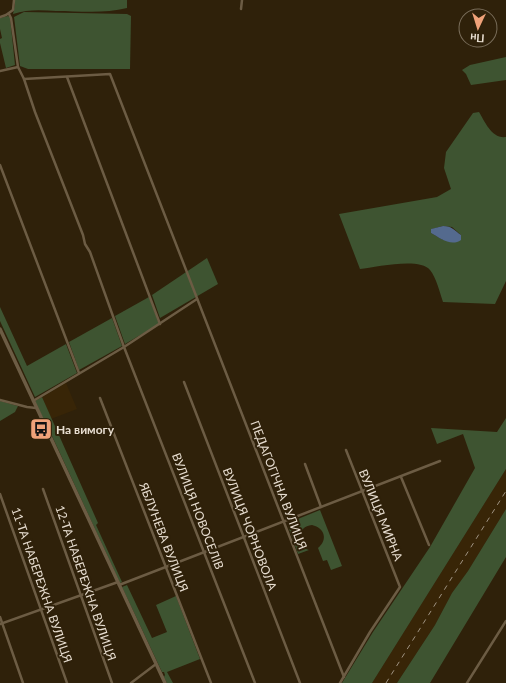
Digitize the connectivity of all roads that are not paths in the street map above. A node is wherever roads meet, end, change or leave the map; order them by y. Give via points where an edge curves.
1 (14, 0) edge
2 (242, 0) edge
3 (242, 9) dead end
4 (9, 14) junction
5 (0, 17) edge
6 (18, 67) junction
7 (0, 72) edge
8 (67, 77) junction
9 (24, 79) junction
10 (0, 165) edge
11 (197, 299) junction
12 (160, 324) junction
13 (0, 329) edge
14 (124, 346) junction
15 (79, 373) junction
16 (184, 382) dead end
17 (100, 398) dead end
18 (0, 400) edge
19 (33, 401) junction
20 (36, 408) junction
21 (346, 450) dead end
22 (440, 461) dead end
23 (306, 464) dead end
24 (401, 477) junction
25 (43, 488) dead end
26 (362, 492) junction
27 (0, 494) edge
28 (321, 507) junction
29 (283, 521) junction
30 (243, 537) junction
31 (429, 545) dead end
32 (204, 552) junction
33 (166, 567) junction
34 (118, 584) junction
35 (81, 595) junction
36 (41, 609) junction
37 (0, 617) edge
38 (506, 621) edge
39 (1, 623) edge
40 (156, 664) junction
41 (344, 677) junction
42 (23, 683) edge
43 (67, 683) edge
44 (112, 683) edge
45 (131, 683) edge
46 (164, 683) edge
47 (211, 683) edge
48 (255, 683) edge
49 (300, 683) edge
50 (340, 683) edge
51 (467, 683) edge

1 - 4 street via 13,10
2 - 3 street
4 - 5 street
4 - 6 street, ВУЛИЦЯ НОВОСЕЛІВ via 12,18
6 - 7 street
6 - 9 street, ВУЛИЦЯ НОВОСЕЛІВ
8 - 9 street
8 - 11 street, ПЕДАГОГІЧНА ВУЛИЦЯ via 110,74
8 - 12 street
9 - 14 street, ВУЛИЦЯ НОВОСЕЛІВ via 34,112 90,252
10 - 15 street
11 - 12 street
11 - 29 street, ПЕДАГОГІЧНА ВУЛИЦЯ
12 - 14 street
13 - 19 street
14 - 15 street
14 - 32 street, ВУЛИЦЯ НОВОСЕЛІВ
15 - 19 street
16 - 30 street, ВУЛИЦЯ ЧОРНОВОЛА
17 - 33 street, ЯБЛУНЕВА ВУЛИЦЯ
18 - 20 street
19 - 20 street
20 - 34 street
21 - 26 street, ВУЛИЦЯ МИРНА
22 - 24 street
23 - 28 street
24 - 26 street
24 - 31 street
25 - 35 street, 12-ТА НАБЕРЕЖНА ВУЛИЦЯ
26 - 28 street
26 - 41 street, ВУЛИЦЯ МИРНА via 400,587
27 - 36 street, 11-ТА НАБЕРЕЖНА ВУЛИЦЯ
28 - 29 street
29 - 30 street
29 - 41 street, ПЕДАГОГІЧНА ВУЛИЦЯ
30 - 32 street
30 - 49 street, ВУЛИЦЯ ЧОРНОВОЛА
32 - 33 street
32 - 48 street, ВУЛИЦЯ НОВОСЕЛІВ
33 - 34 street
33 - 47 street, ЯБЛУНЕВА ВУЛИЦЯ
34 - 35 street
34 - 40 street
35 - 36 street
35 - 44 street, 12-ТА НАБЕРЕЖНА ВУЛИЦЯ
36 - 39 street
36 - 43 street, 11-ТА НАБЕРЕЖНА ВУЛИЦЯ
37 - 39 street
38 - 51 street
39 - 42 street
40 - 45 street
40 - 46 street
41 - 50 street

